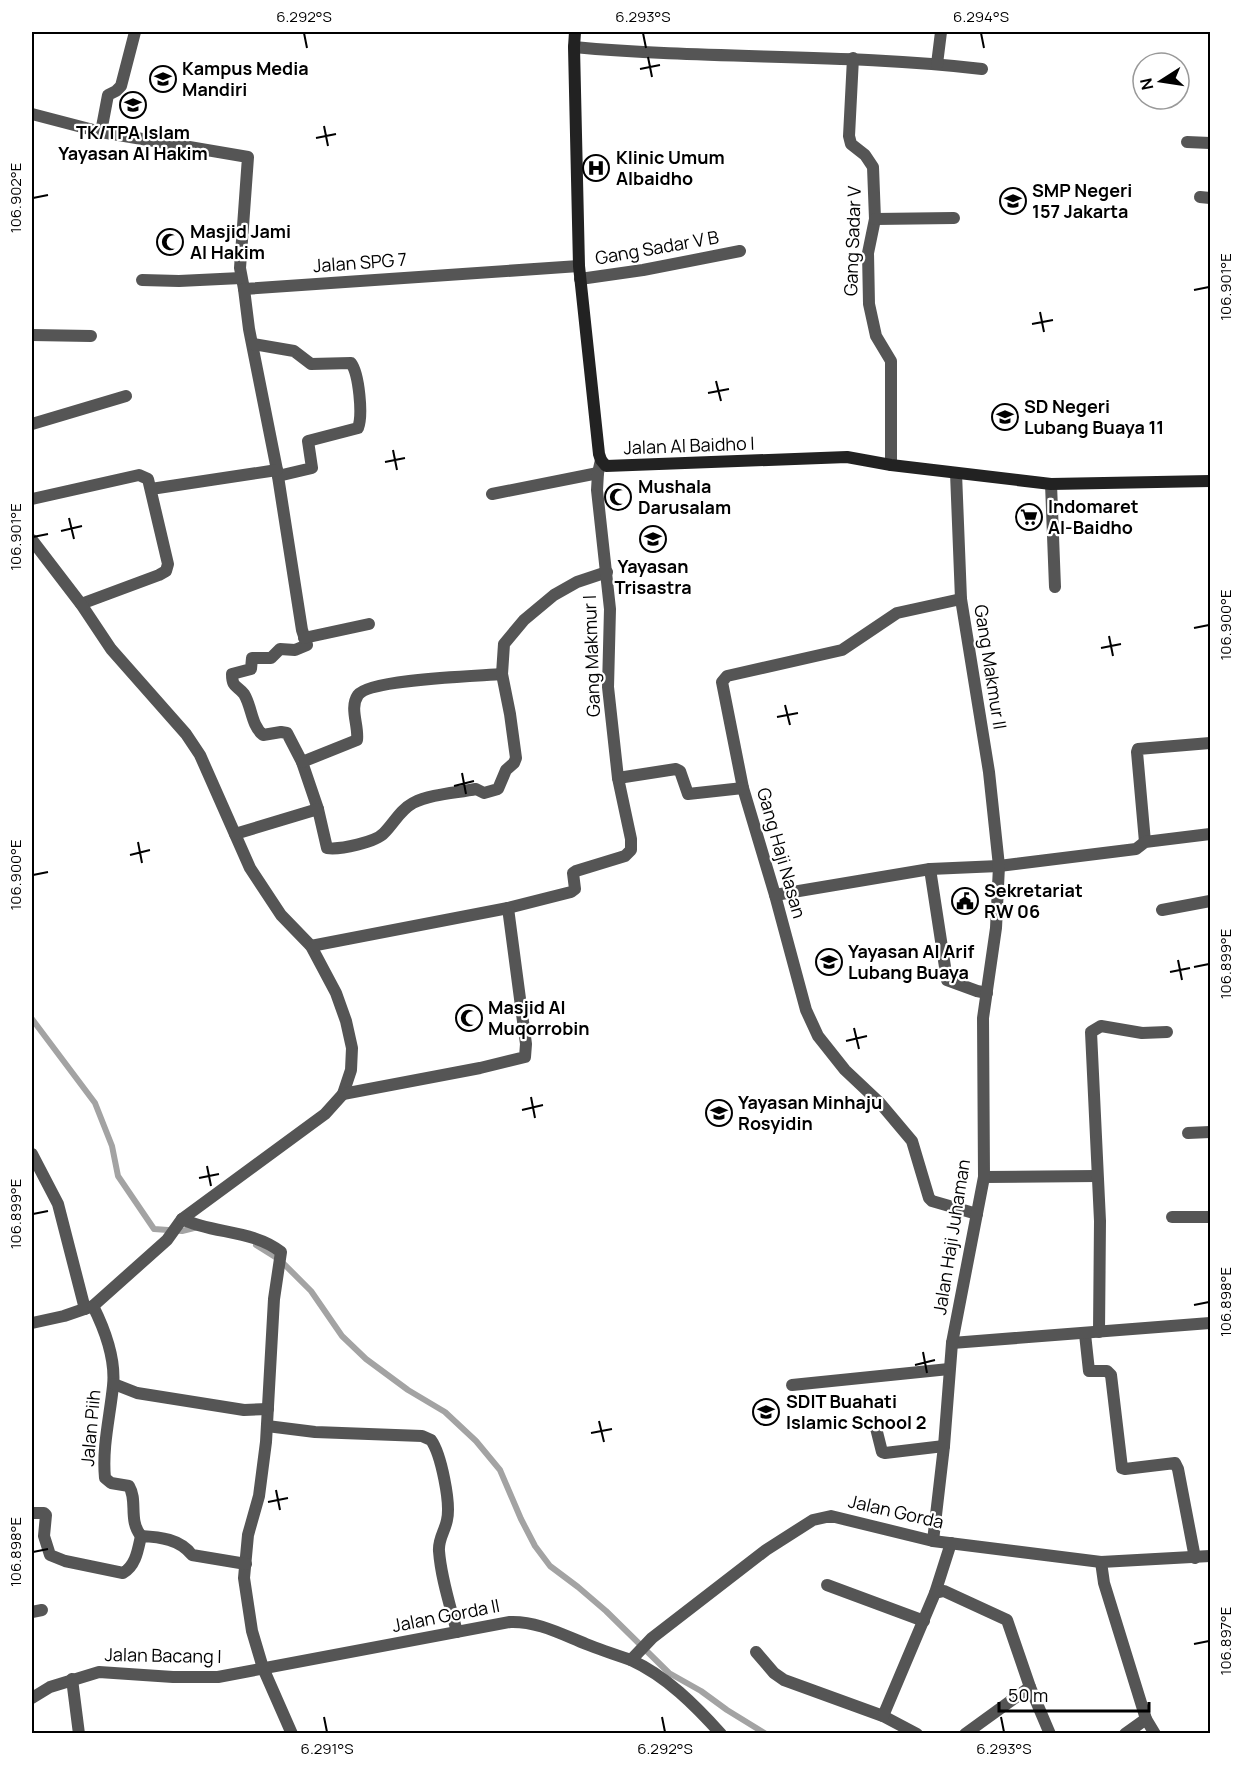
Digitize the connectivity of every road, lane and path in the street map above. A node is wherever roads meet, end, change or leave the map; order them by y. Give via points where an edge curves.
1 (135, 32) edge
2 (575, 32) edge
3 (940, 32) edge
4 (574, 48) junction
5 (853, 58) junction
6 (937, 64) junction
7 (982, 69) dead end
8 (32, 114) edge
9 (101, 132) junction
10 (1187, 141) dead end
11 (1210, 144) edge
12 (954, 218) dead end
13 (875, 219) junction
14 (740, 251) dead end
15 (579, 266) junction
16 (580, 279) junction
17 (142, 280) dead end
18 (242, 283) junction
19 (32, 335) edge
20 (91, 336) dead end
21 (253, 344) junction
22 (126, 396) dead end
23 (32, 424) edge
24 (891, 465) junction
25 (599, 467) junction
26 (277, 473) junction
27 (956, 473) junction
28 (1210, 481) edge
29 (1051, 484) junction
30 (151, 489) junction
31 (492, 494) dead end
32 (32, 499) edge
33 (32, 540) edge
34 (607, 573) junction
35 (1055, 587) dead end
36 (961, 599) junction
37 (81, 604) junction
38 (369, 624) dead end
39 (304, 638) junction
40 (502, 674) junction
41 (1210, 743) edge
42 (302, 762) junction
43 (618, 778) junction
44 (743, 788) junction
45 (318, 809) junction
46 (235, 834) junction
47 (1210, 834) edge
48 (1145, 842) junction
49 (999, 866) junction
50 (930, 869) junction
51 (775, 896) junction
52 (1210, 901) edge
53 (508, 908) junction
54 (1162, 910) dead end
55 (311, 946) junction
56 (987, 993) junction
57 (1167, 1032) dead end
58 (343, 1094) junction
59 (1188, 1132) dead end
60 (1210, 1132) edge
61 (32, 1154) edge
62 (1096, 1176) junction
63 (984, 1177) junction
64 (977, 1214) junction
65 (1172, 1217) dead end
66 (1210, 1217) edge
67 (180, 1221) junction
68 (89, 1307) junction
69 (32, 1323) edge
70 (1210, 1323) edge
71 (1099, 1332) junction
72 (1085, 1334) junction
73 (952, 1343) junction
74 (949, 1369) junction
75 (114, 1384) junction
76 (792, 1385) dead end
77 (268, 1409) junction
78 (267, 1426) junction
79 (876, 1428) dead end
80 (944, 1446) junction
81 (32, 1513) edge
82 (141, 1536) junction
83 (933, 1541) junction
84 (951, 1543) junction
85 (1210, 1556) edge
86 (1195, 1558) junction
87 (1101, 1562) junction
88 (246, 1564) junction
89 (827, 1585) dead end
90 (935, 1593) junction
91 (924, 1621) junction
92 (457, 1632) junction
93 (756, 1652) dead end
94 (634, 1655) junction
95 (263, 1668) junction
96 (72, 1679) junction
97 (1030, 1688) junction
98 (32, 1698) edge
99 (883, 1716) junction
100 (1146, 1719) junction
101 (79, 1734) edge
102 (292, 1734) edge
103 (721, 1734) edge
104 (917, 1734) edge
105 (965, 1734) edge
106 (1050, 1734) edge
107 (1125, 1734) edge
108 (1155, 1734) edge

1 - 9 street via 122,86 108,95
2 - 4 street, Jalan Al Baidho I
3 - 6 street
4 - 5 street via 676,55
4 - 15 street, Jalan Al Baidho I
5 - 6 street
5 - 13 street, Gang Sadar V via 850,141 873,167
6 - 7 street
8 - 9 street
9 - 18 street via 248,157
10 - 11 street
12 - 13 street
13 - 24 street, Gang Sadar V via 868,253 869,304 876,336 891,361
14 - 16 street, Gang Sadar V B
15 - 16 street, Jalan Al Baidho I
15 - 18 street, Jalan SPG 7
16 - 25 street, Jalan Al Baidho I
17 - 18 street, Jalan SPG 7
18 - 21 street
19 - 20 street
21 - 26 street
21 - 26 street via 294,351 311,364 351,363 359,391 358,428 308,441 312,468
22 - 23 street
24 - 25 street, Jalan Al Baidho I via 847,457
24 - 27 street, Jalan Al Baidho I
25 - 31 street
25 - 34 street, Gang Makmur I via 597,490
26 - 30 street
26 - 39 street
27 - 29 street, Jalan Al Baidho I
27 - 36 street, Gang Makmur II
28 - 29 street, Jalan Al Baidho I
29 - 35 street
30 - 32 street via 142,475
30 - 37 street via 168,564 166,571
33 - 37 street
34 - 40 street via 577,582 554,595 524,620 504,644
34 - 43 street, Gang Makmur I via 608,687
36 - 44 street, Gang Haji Nasan via 897,613 842,650 724,678
36 - 49 street, Gang Makmur II via 989,772
37 - 46 street via 111,649 186,734 200,755
38 - 39 street
39 - 42 street via 305,647 280,649 271,658 252,658 251,669 231,675 234,686 244,695 257,730 263,735 285,732
40 - 42 street via 397,682 365,689 354,704 357,740
40 - 45 street via 516,758 498,789 484,793 476,789 415,802 396,817 384,834 330,849 325,845
41 - 48 street via 1138,749
42 - 45 street
43 - 44 street via 676,769 688,794
43 - 53 street, Gang Makmur I via 631,850 625,856 576,870 575,889 571,892
44 - 51 street, Gang Haji Nasan
45 - 46 street
46 - 55 street via 268,897
47 - 48 street
48 - 49 street via 1136,849
49 - 50 street
49 - 56 street, Jalan Haji Juhaman
50 - 51 street
50 - 56 street via 947,980
51 - 64 street, Gang Haji Nasan via 804,1004 818,1036 912,1141 930,1199
52 - 54 street
53 - 55 street
53 - 58 street via 525,1057
55 - 58 street via 336,993 352,1048 351,1070
56 - 63 street, Jalan Haji Juhaman via 983,1023
57 - 62 street via 1142,1033 1101,1026 1091,1032
58 - 67 street via 325,1114
59 - 60 street
61 - 68 street, Jalan Piih via 58,1204
62 - 63 street
62 - 71 street via 1100,1221
63 - 64 street, Jalan Haji Juhaman
64 - 73 street, Jalan Haji Juhaman
65 - 66 street
67 - 68 street via 167,1240
67 - 77 street via 250,1238 281,1252
68 - 69 street
68 - 75 street, Jalan Piih via 108,1342
70 - 71 street
71 - 72 street
72 - 73 street
72 - 86 street via 1089,1371 1107,1371 1112,1375 1122,1467 1175,1463
73 - 74 street, Jalan Haji Juhaman
74 - 76 street
74 - 80 street, Jalan Haji Juhaman
75 - 77 street via 137,1393 244,1410
75 - 82 street, Jalan Piih via 106,1434 105,1480 129,1486 134,1522
77 - 78 street
78 - 88 street
78 - 92 street via 422,1436 431,1440 449,1508 439,1548
79 - 80 street via 885,1453
80 - 83 street, Jalan Haji Juhaman
81 - 82 street via 46,1515 44,1536 50,1555 64,1561 123,1573 130,1569
82 - 88 street via 162,1537 186,1546 192,1555
83 - 84 street, Jalan Gorda
83 - 94 street, Jalan Gorda via 821,1516 766,1550
84 - 87 street, Jalan Gorda
84 - 90 street
85 - 86 street, Jalan Gorda
86 - 87 street, Jalan Gorda
87 - 100 street
88 - 95 street via 245,1591
89 - 91 street
90 - 91 street
90 - 97 street via 948,1592 1005,1617
91 - 99 street
92 - 94 street, Jalan Gorda II via 522,1622 593,1647
92 - 95 street, Jalan Gorda II
93 - 99 street via 784,1680
94 - 103 street
95 - 96 street, Jalan Bacang I via 218,1677 99,1672
95 - 102 street
96 - 98 street, Jalan Bacang I
96 - 101 street
97 - 105 street
97 - 106 street
99 - 104 street
100 - 107 street
100 - 108 street

